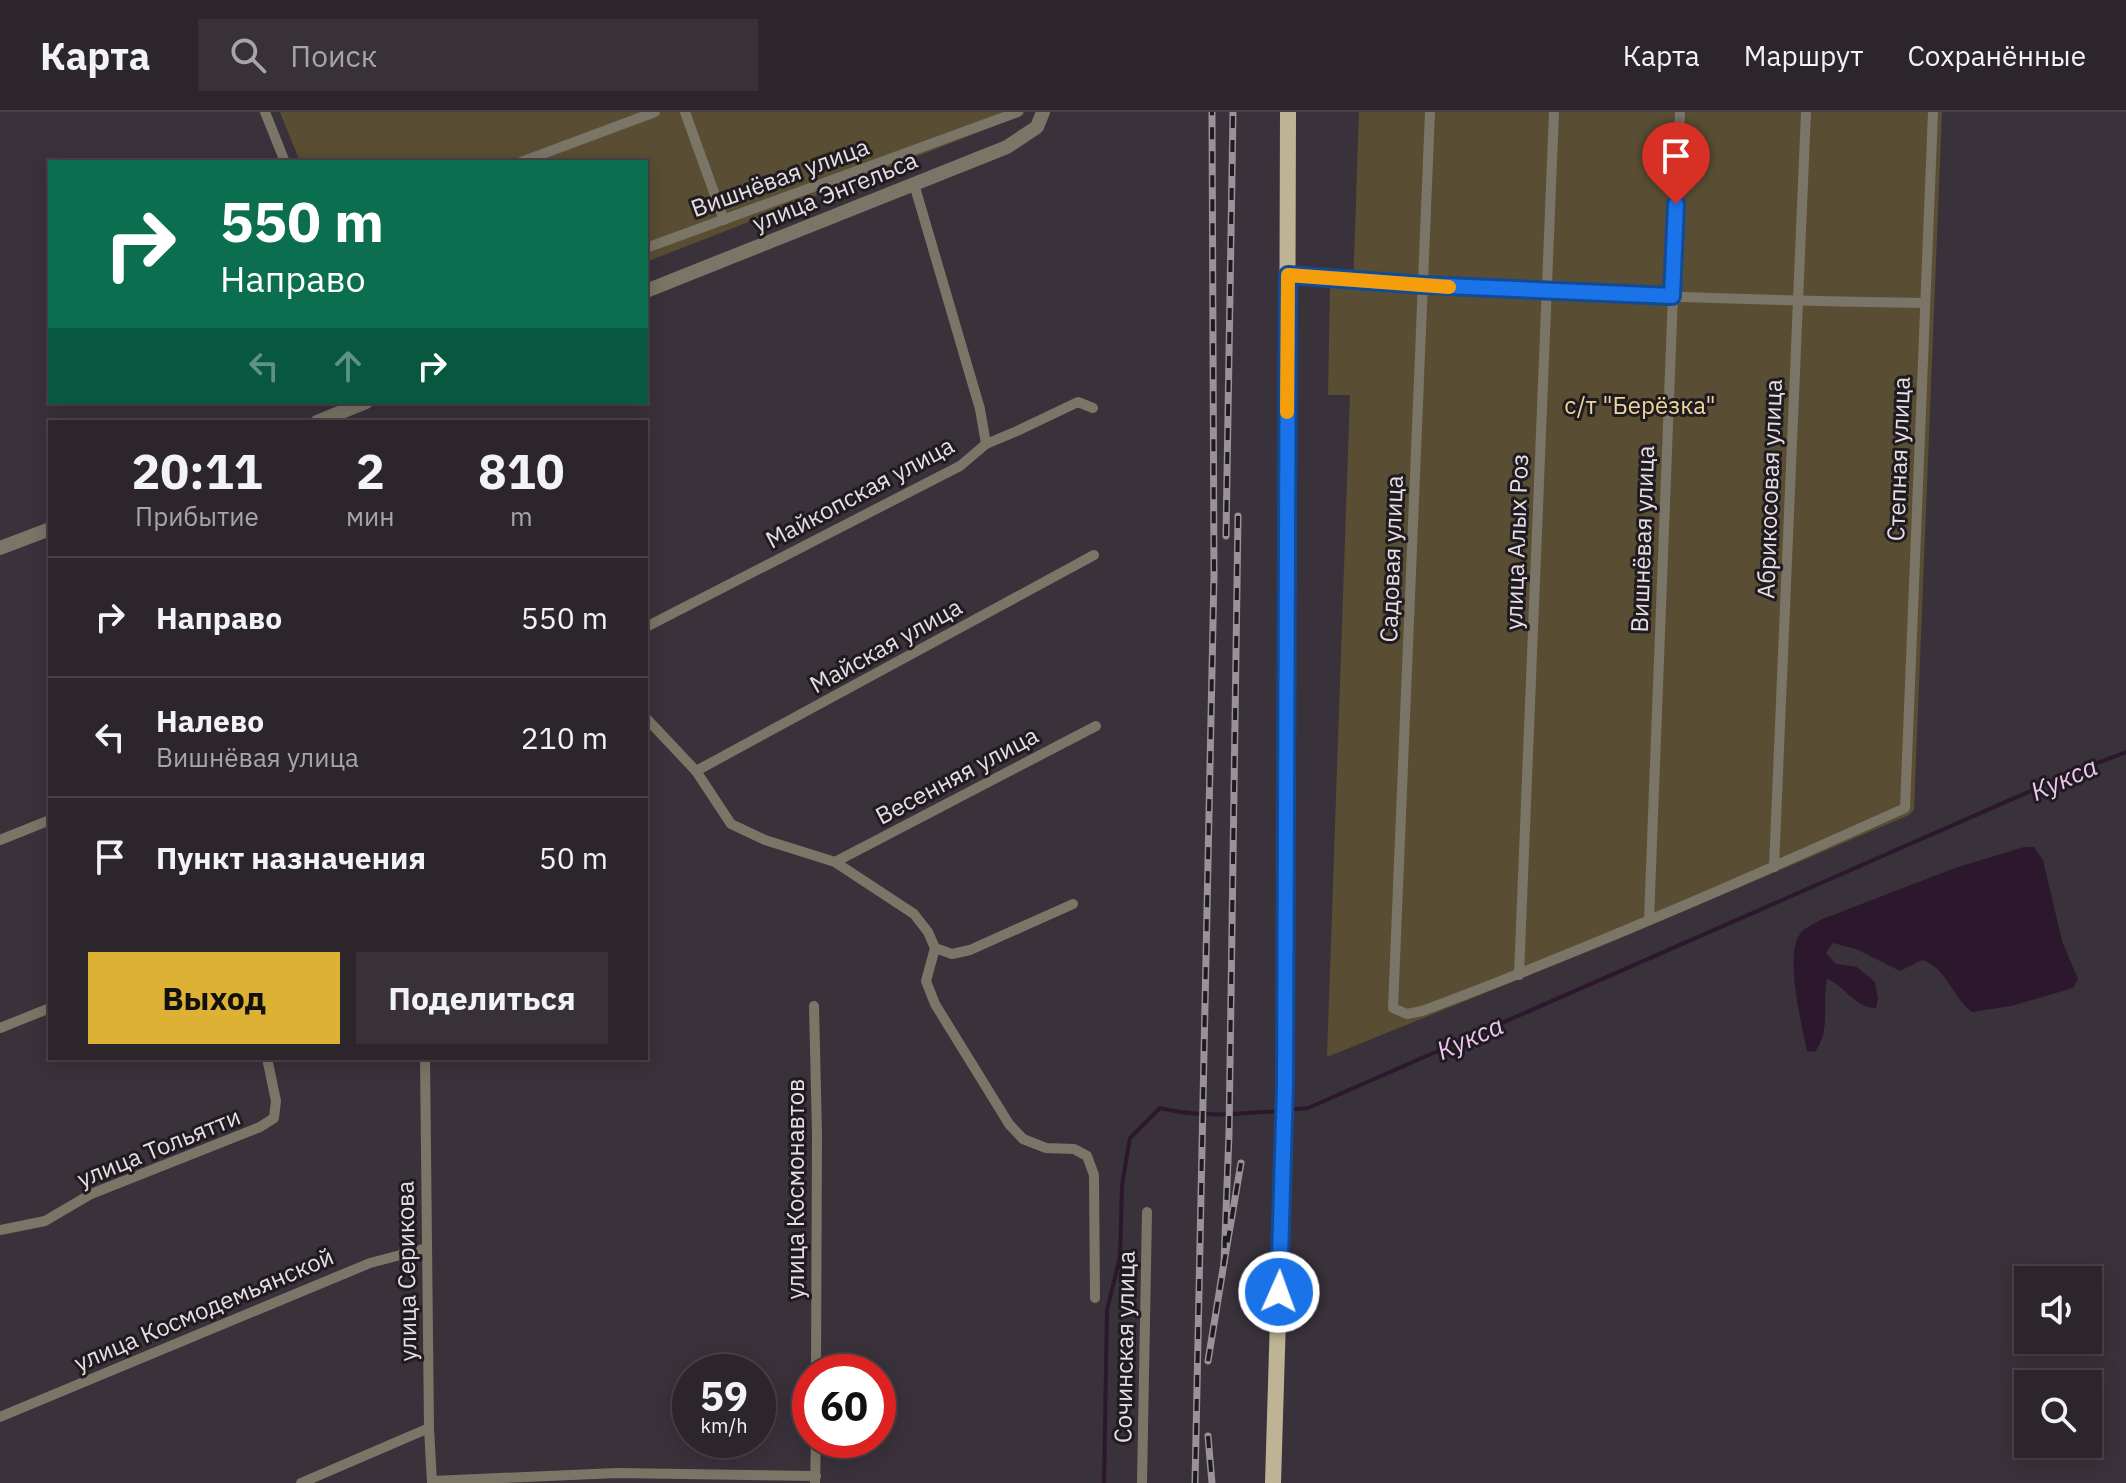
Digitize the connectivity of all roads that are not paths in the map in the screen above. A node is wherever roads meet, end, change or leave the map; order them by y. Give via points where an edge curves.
1 (265, 112) edge
2 (655, 112) edge
3 (685, 112) edge
4 (1018, 112) edge
5 (1043, 112) edge
6 (1288, 112) edge
7 (1430, 112) edge
8 (1554, 112) edge
9 (1680, 112) edge
10 (1806, 112) edge
11 (1933, 112) edge
12 (284, 160) edge
13 (526, 160) edge
14 (914, 184) junction
15 (724, 220) junction
16 (648, 247) edge
17 (1288, 275) junction
18 (1424, 285) junction
19 (648, 290) edge
20 (1548, 291) junction
21 (1672, 296) junction
22 (1798, 301) junction
23 (1925, 303) junction
24 (361, 404) edge
25 (1093, 408) dead end
26 (322, 420) edge
27 (986, 444) junction
28 (48, 530) edge
29 (0, 548) edge
30 (1094, 555) dead end
31 (648, 626) edge
32 (648, 720) edge
33 (1096, 726) dead end
34 (696, 771) junction
35 (48, 821) edge
36 (0, 840) edge
37 (835, 862) junction
38 (1774, 867) junction
39 (1073, 904) dead end
40 (1649, 920) junction
41 (935, 948) junction
42 (1519, 975) junction
43 (814, 1006) dead end
44 (48, 1009) edge
45 (0, 1028) edge
46 (267, 1060) edge
47 (425, 1060) edge
48 (1147, 1212) dead end
49 (0, 1230) edge
50 (427, 1248) junction
51 (1095, 1298) dead end
52 (816, 1354) edge
53 (0, 1417) edge
54 (429, 1428) junction
55 (816, 1458) edge
56 (816, 1480) edge
57 (432, 1482) edge
58 (301, 1483) edge
59 (1142, 1483) edge
60 (1273, 1483) edge

1 - 12 street
2 - 13 street
3 - 15 street
4 - 15 street, Вишнёвая улица
5 - 14 street, улица Энгельса via 1037,127 1007,147
6 - 17 main road
7 - 18 street, Садовая улица
8 - 20 street, улица Алых Роз
9 - 21 street, Вишнёвая улица
10 - 22 street, Абрикосовая улица
11 - 23 street, Степная улица
14 - 19 street, улица Энгельса
14 - 27 street
15 - 16 street, Вишнёвая улица
17 - 18 street
17 - 60 main road via 1285,1086
18 - 20 street
18 - 42 street, Садовая улица via 1393,1008 1407,1014 1422,1011
20 - 21 street
20 - 42 street, улица Алых Роз
21 - 22 street
21 - 40 street, Вишнёвая улица
22 - 23 street
22 - 38 street, Абрикосовая улица
23 - 38 street, Степная улица via 1905,808
24 - 26 street
25 - 27 street, Майкопская улица via 1078,402
27 - 31 street, Майкопская улица via 960,466
28 - 29 street
30 - 34 street, Майская улица
32 - 34 street
33 - 37 street, Весенняя улица
34 - 37 street via 731,824
35 - 36 street
37 - 41 street via 914,914
38 - 40 street
39 - 41 street via 970,950 952,954
40 - 42 street
41 - 51 street, Сочинская улица via 926,981 935,1004 1009,1124 1023,1139 1087,1156 1094,1175
43 - 52 street, улица Космонавтов
44 - 45 street
46 - 49 street, улица Тольятти via 276,1101 274,1118 260,1127 91,1194 45,1221
47 - 50 street, улица Серикова
48 - 59 street, Сочинская улица
50 - 53 street, улица Космодемьянской via 370,1263
50 - 54 street, улица Серикова
54 - 57 street, улица Серикова
54 - 58 street
55 - 56 street
56 - 57 street via 617,1473

